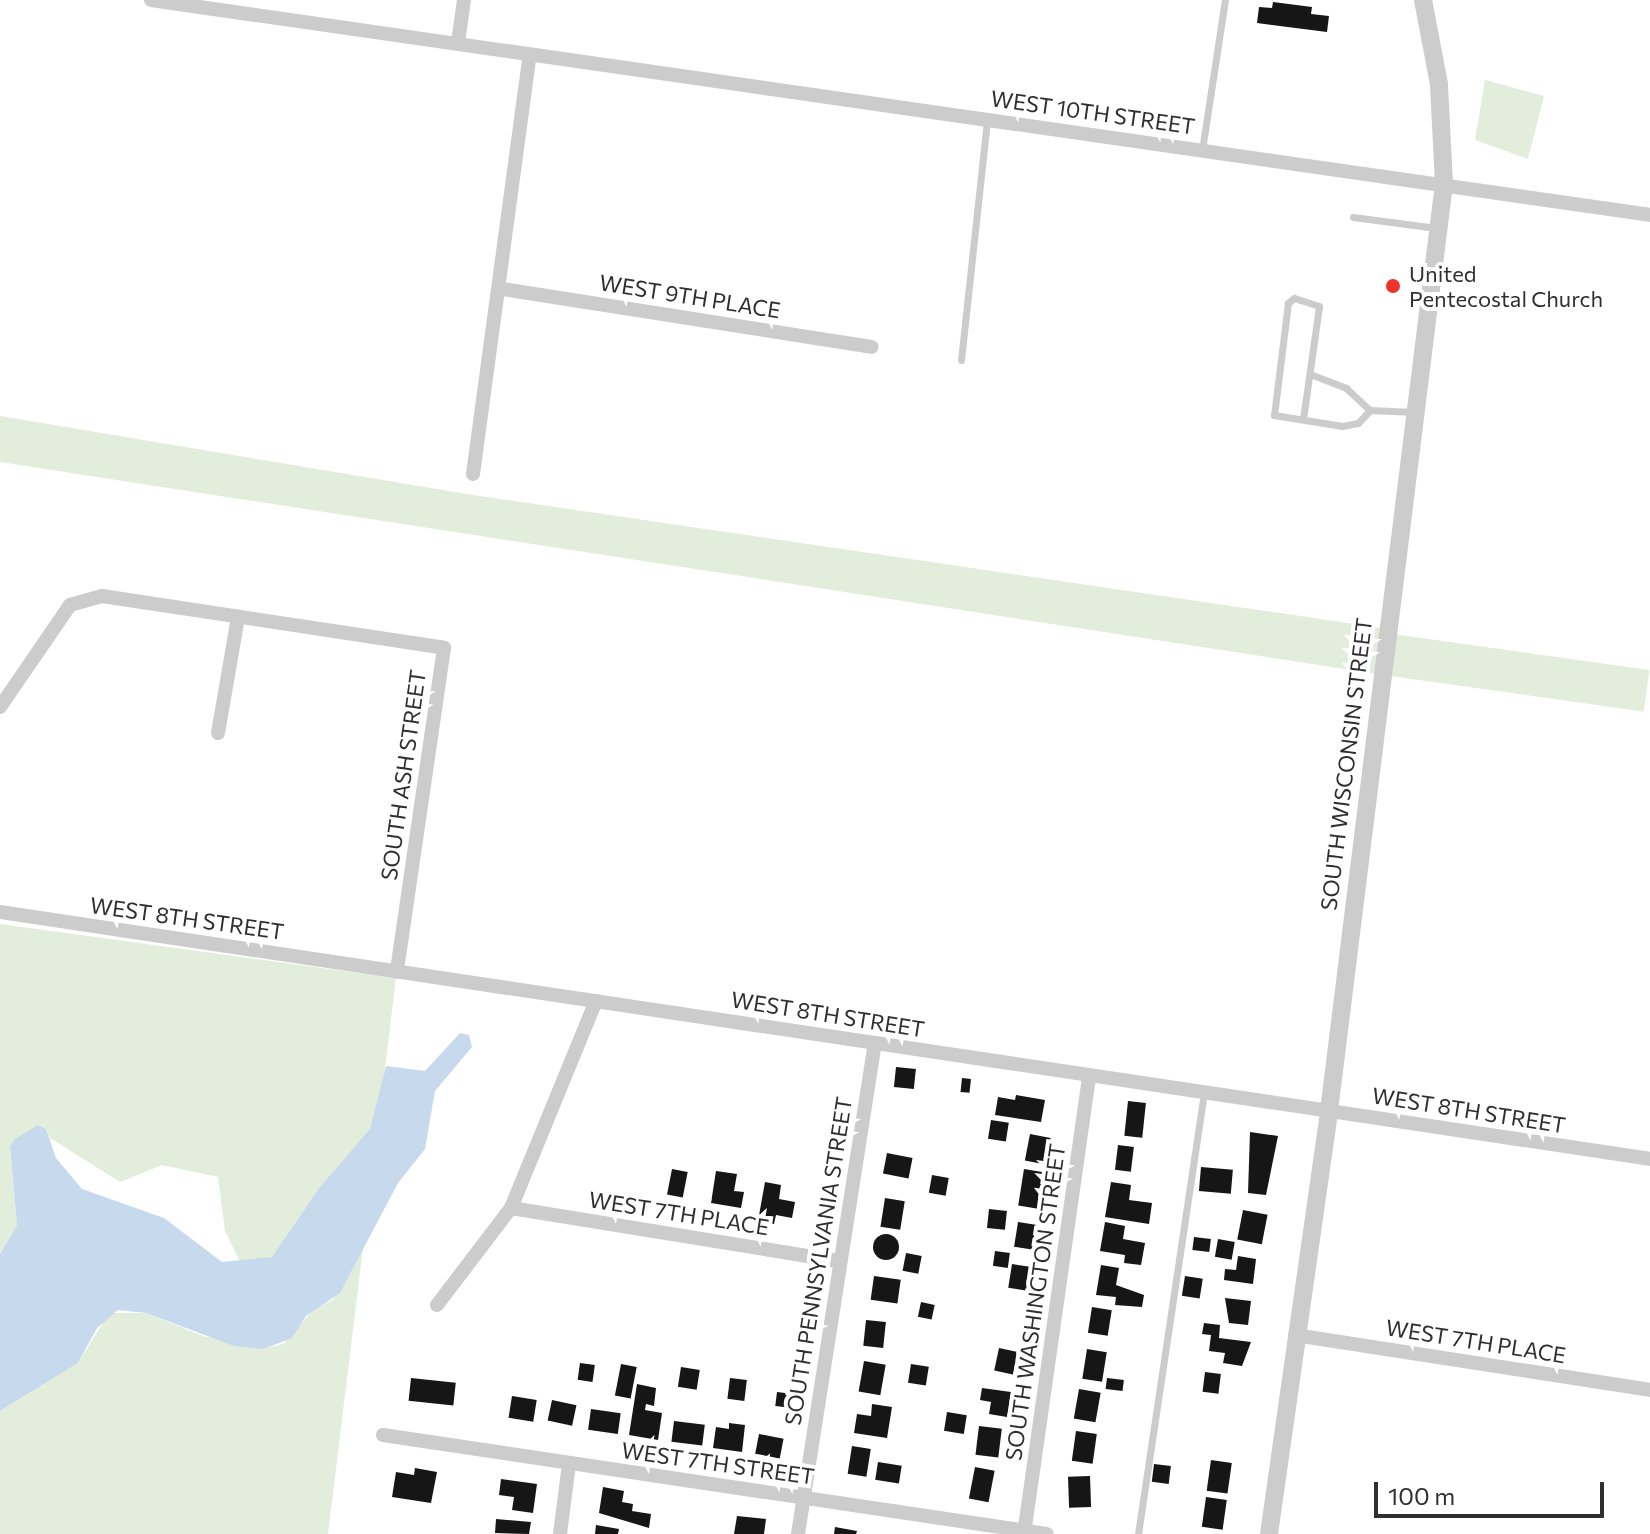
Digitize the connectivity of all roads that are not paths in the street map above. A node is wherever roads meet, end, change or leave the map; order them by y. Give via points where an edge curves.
1 (151, 0) edge
2 (464, 0) edge
3 (1225, 0) edge
4 (1423, 0) edge
5 (458, 43) junction
6 (530, 55) junction
7 (987, 120) junction
8 (1202, 150) junction
9 (1444, 184) junction
10 (1650, 215) edge
11 (1353, 217) dead end
12 (1438, 228) junction
13 (502, 289) junction
14 (871, 347) dead end
15 (961, 360) dead end
16 (1310, 374) junction
17 (1370, 410) junction
18 (1414, 412) junction
19 (1303, 419) junction
20 (473, 474) dead end
21 (238, 617) junction
22 (0, 707) edge
23 (218, 733) dead end
24 (0, 912) edge
25 (397, 972) junction
26 (596, 1001) junction
27 (875, 1043) junction
28 (1089, 1076) junction
29 (1204, 1093) junction
30 (1329, 1111) junction
31 (1650, 1159) edge
32 (511, 1208) junction
33 (840, 1261) junction
34 (437, 1305) dead end
35 (1295, 1335) junction
36 (1650, 1390) edge
37 (383, 1435) dead end
38 (569, 1464) junction
39 (804, 1498) junction
40 (1024, 1532) edge
41 (560, 1534) edge
42 (798, 1534) edge
43 (1047, 1534) edge
44 (1138, 1534) edge
45 (1269, 1534) edge

1 - 5 street
2 - 5 street
3 - 8 lane
4 - 9 street, SOUTH WISCONSIN STREET via 1439,84
5 - 6 street, WEST 10TH STREET
6 - 7 street, WEST 10TH STREET
6 - 13 street
7 - 8 street, WEST 10TH STREET
7 - 15 lane
8 - 9 street, WEST 10TH STREET
9 - 10 street, WEST 10TH STREET
9 - 12 street, SOUTH WISCONSIN STREET
11 - 12 lane
12 - 18 street, SOUTH WISCONSIN STREET
13 - 14 street, WEST 9TH PLACE
13 - 20 street
16 - 17 lane via 1346,388
16 - 19 lane
16 - 19 lane via 1319,306 1294,298 1288,303 1273,412
17 - 18 lane
17 - 19 lane via 1358,423 1342,426
18 - 30 street, SOUTH WISCONSIN STREET
21 - 22 street via 102,596 70,605
21 - 23 street
21 - 25 street, SOUTH ASH STREET via 444,648
24 - 25 street, WEST 8TH STREET
25 - 26 street, WEST 8TH STREET
26 - 27 street, WEST 8TH STREET
26 - 32 street
27 - 28 street, WEST 8TH STREET
27 - 33 street, SOUTH PENNSYLVANIA STREET
28 - 29 street, WEST 8TH STREET
28 - 40 street, SOUTH WASHINGTON STREET
29 - 30 street, WEST 8TH STREET
29 - 44 lane
30 - 31 street, WEST 8TH STREET
30 - 35 street, SOUTH WISCONSIN STREET
32 - 33 street, WEST 7TH PLACE
32 - 34 street
33 - 39 street, SOUTH PENNSYLVANIA STREET
35 - 36 street, WEST 7TH PLACE
35 - 45 street, SOUTH WISCONSIN STREET
37 - 38 street, WEST 7TH STREET
38 - 39 street, WEST 7TH STREET
38 - 41 street
39 - 40 street, WEST 7TH STREET
39 - 42 street, SOUTH PENNSYLVANIA STREET
40 - 43 street, WEST 7TH STREET

